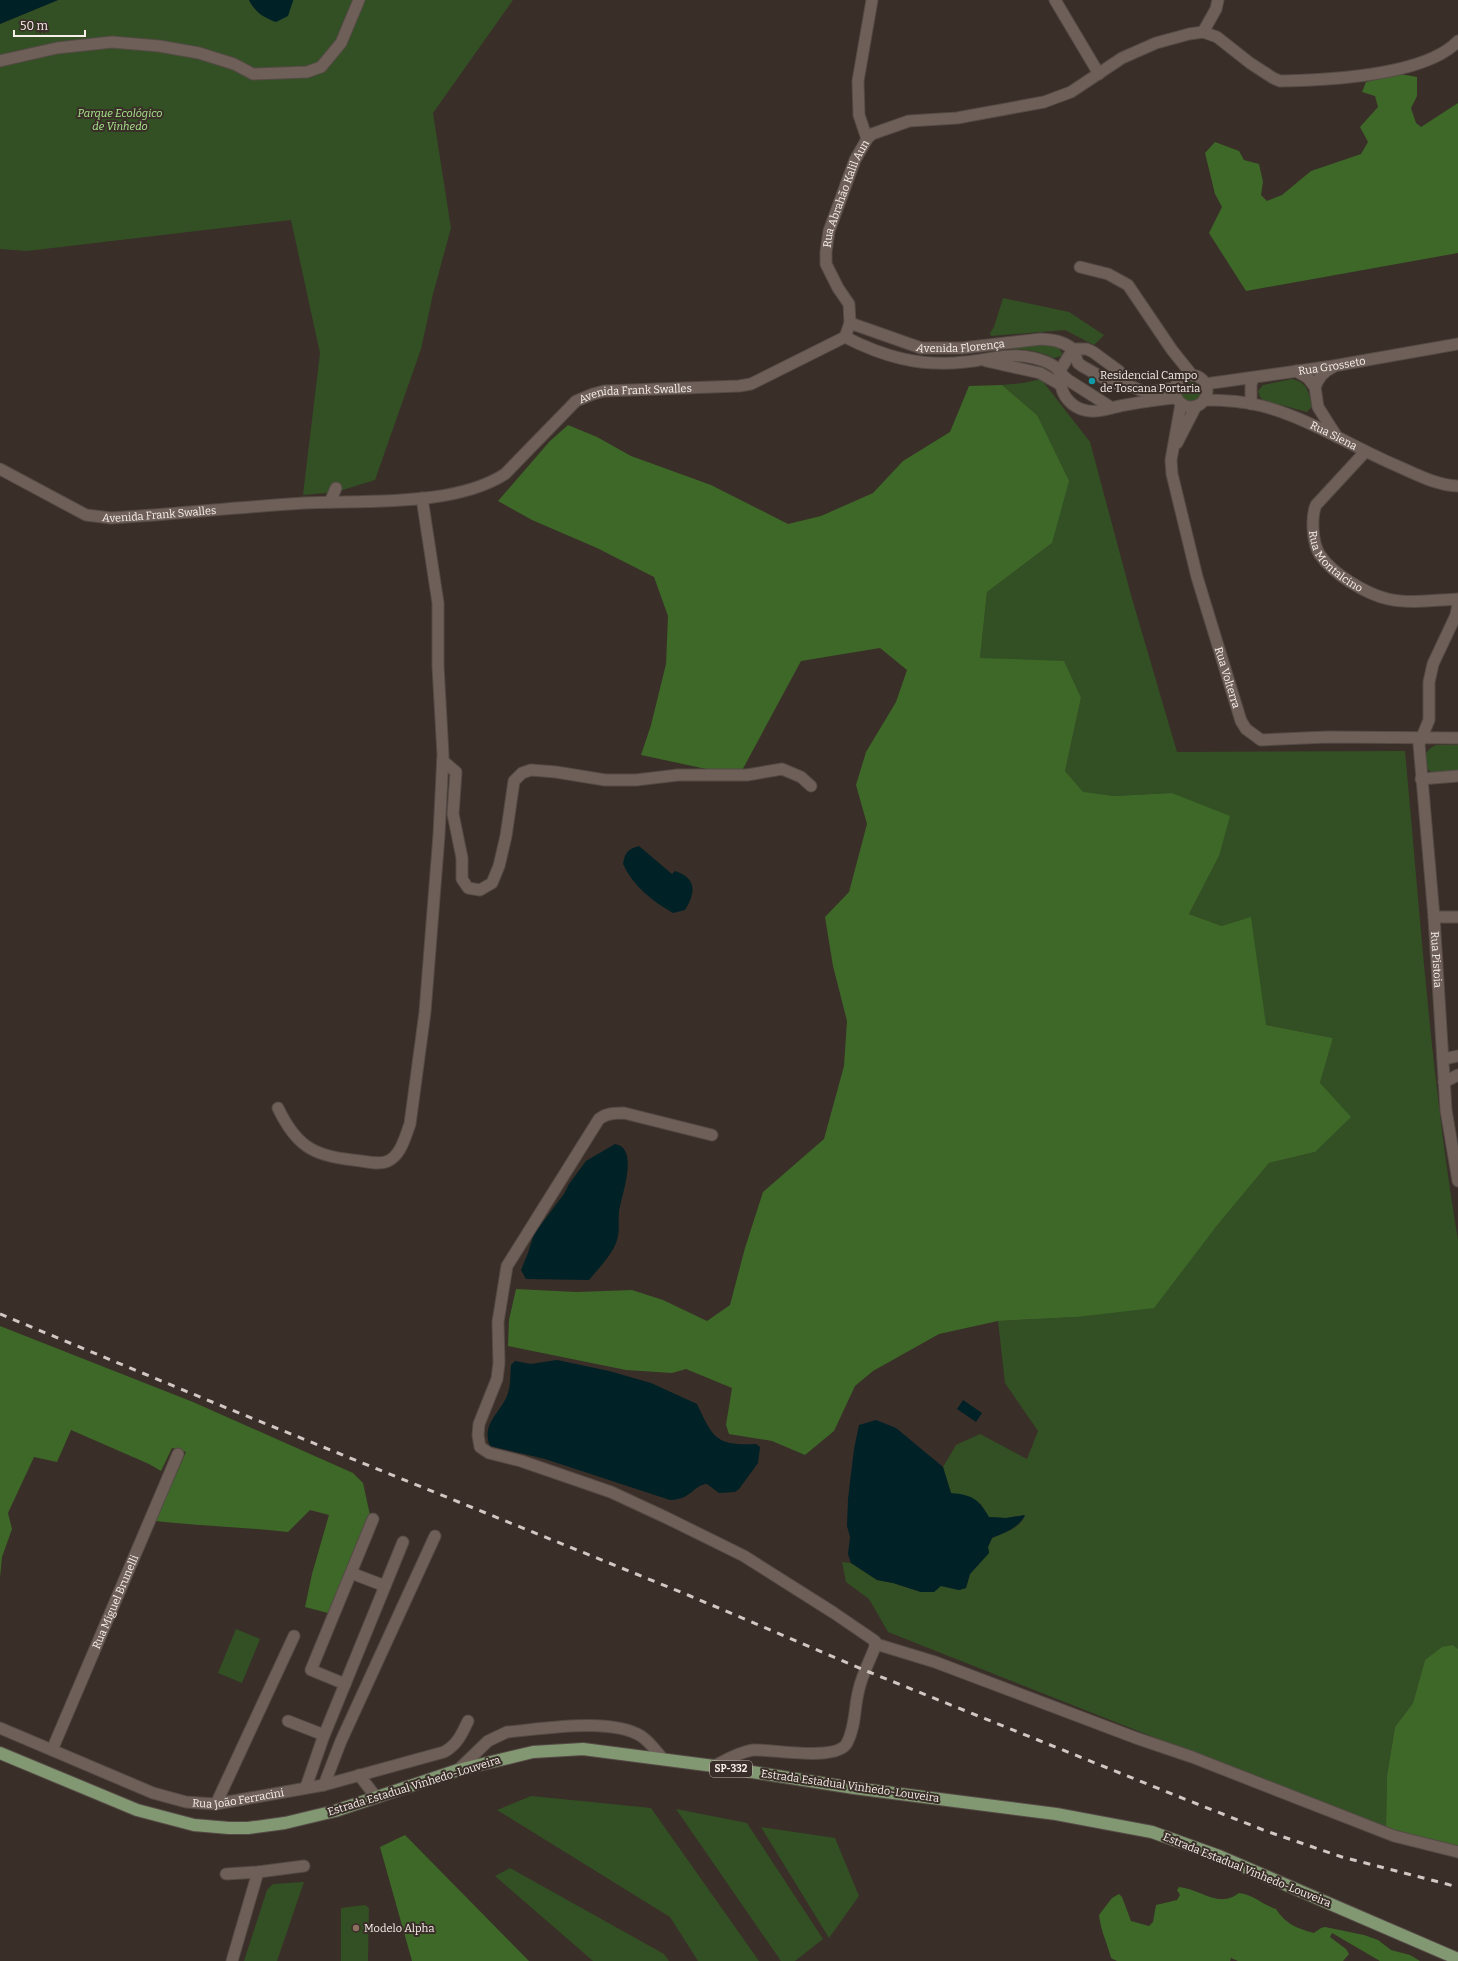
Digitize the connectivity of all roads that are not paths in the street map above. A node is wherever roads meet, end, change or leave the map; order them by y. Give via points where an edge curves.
1 (359, 0) edge
2 (872, 0) edge
3 (1055, 0) edge
4 (1218, 0) edge
5 (1203, 32) junction
6 (1458, 41) edge
7 (0, 61) edge
8 (1099, 74) junction
9 (867, 140) junction
10 (1080, 267) dead end
11 (850, 322) junction
12 (845, 337) junction
13 (1458, 344) edge
14 (921, 348) junction
15 (962, 348) junction
16 (1073, 349) junction
17 (1172, 350) junction
18 (978, 361) junction
19 (916, 362) junction
20 (962, 362) junction
21 (1333, 366) junction
22 (1296, 371) junction
23 (1060, 372) junction
24 (1192, 375) junction
25 (1253, 378) junction
26 (1205, 384) junction
27 (1061, 385) junction
28 (1128, 385) junction
29 (1315, 387) junction
30 (1178, 392) junction
31 (1200, 403) junction
32 (1251, 404) junction
33 (1318, 407) junction
34 (1112, 408) junction
35 (1298, 419) junction
36 (1337, 437) junction
37 (1173, 450) junction
38 (1365, 452) junction
39 (0, 469) edge
40 (1458, 486) edge
41 (336, 488) dead end
42 (422, 498) junction
43 (330, 502) junction
44 (1458, 599) edge
45 (1458, 604) edge
46 (1422, 737) junction
47 (1458, 738) edge
48 (443, 761) junction
49 (1458, 776) edge
50 (1421, 779) junction
51 (811, 786) dead end
52 (1434, 917) junction
53 (1458, 917) edge
54 (1458, 1056) edge
55 (1443, 1059) junction
56 (1458, 1075) edge
57 (1444, 1082) junction
58 (278, 1108) dead end
59 (712, 1135) dead end
60 (1458, 1182) edge
61 (178, 1454) dead end
62 (373, 1519) dead end
63 (435, 1536) dead end
64 (403, 1542) dead end
65 (351, 1573) junction
66 (385, 1586) junction
67 (294, 1636) dead end
68 (876, 1644) junction
69 (345, 1684) junction
70 (288, 1721) dead end
71 (468, 1721) dead end
72 (0, 1728) edge
73 (324, 1736) junction
74 (52, 1750) junction
75 (0, 1753) edge
76 (663, 1759) junction
77 (714, 1766) junction
78 (458, 1770) junction
79 (359, 1775) junction
80 (324, 1785) junction
81 (306, 1787) junction
82 (376, 1797) junction
83 (216, 1804) junction
84 (1458, 1852) edge
85 (304, 1866) dead end
86 (258, 1872) junction
87 (226, 1874) dead end
88 (1458, 1958) edge
89 (232, 1961) edge

1 - 7 street via 341,43 321,67 307,72 253,74 234,64 199,53 112,42 56,48
2 - 9 street via 858,81 859,115
3 - 8 street
4 - 5 street via 1216,9
5 - 6 street via 1217,37 1250,63 1280,81 1354,76 1413,66 1431,60
5 - 8 street, Rua Abrahão Kalil Aun via 1156,43 1122,58
8 - 9 street, Rua Abrahão Kalil Aun via 1071,92 1044,102 957,118 909,121 872,134
9 - 11 street, Rua Abrahão Kalil Aun via 855,160 829,231 826,252 826,264 849,304
10 - 17 street via 1108,274 1128,284
11 - 12 street, Rua Abrahão Kalil Aun
11 - 14 street, Avenida Florença
12 - 19 street, Avenida Florença via 878,352
12 - 42 street, Avenida Frank Swalles via 751,384 604,391 593,394 571,405 505,474 492,482 466,492
13 - 21 street, Rua Grosseto
14 - 15 street, Avenida Florença
14 - 19 street
15 - 16 street, Avenida Florença via 1041,339 1064,342
15 - 20 street
16 - 23 street
16 - 28 street, Avenida Florença via 1087,349 1106,360 1119,371
16 - 28 street via 1078,363 1082,366 1112,383
17 - 24 street
17 - 30 street
18 - 20 street, Avenida Florença
18 - 23 street, Avenida Florença via 1002,355 1022,356 1044,361
18 - 27 street, Avenida Florença via 1000,363 1040,373
19 - 20 street, Avenida Florença
21 - 22 street, Rua Grosseto
21 - 29 street via 1319,377
22 - 25 street, Rua Grosseto
22 - 29 street via 1308,378
23 - 27 street
23 - 34 street, Avenida Florença via 1068,380
24 - 26 street via 1197,376
24 - 30 street
25 - 26 street, Rua Grosseto
25 - 32 street
26 - 31 street via 1207,389
27 - 34 street via 1062,392 1070,402 1083,410 1095,412
28 - 30 street via 1145,392
29 - 33 street
30 - 31 street via 1185,406
30 - 34 street via 1154,400
30 - 37 street, Rua Volterra
31 - 32 street, Rua Siena
31 - 37 street, Rua Volterra
32 - 35 street, Rua Siena
33 - 35 street via 1314,414
33 - 36 street
35 - 36 street, Rua Siena
36 - 38 street, Rua Siena
37 - 46 street, Rua Volterra via 1172,474 1196,577 1241,721 1246,729 1260,740
38 - 40 street, Rua Siena via 1434,482
38 - 44 street, Rua Montalcino via 1316,505 1313,514 1319,553 1324,561 1354,584 1374,595 1398,600
39 - 43 street, Avenida Frank Swalles via 78,512 96,517
41 - 43 street
42 - 43 street, Avenida Frank Swalles
42 - 48 street via 438,602 438,666
45 - 46 street, Rua Pistoia via 1456,615 1433,664 1429,682 1428,720
46 - 47 street, Rua Volterra
46 - 50 street, Rua Pistoia via 1419,744
48 - 51 street via 456,772 453,814 462,858 462,879 468,888 480,890 492,883 499,866 514,781 522,773 530,770 605,780 636,780 678,775 746,775 782,769
48 - 58 street via 425,1012 410,1124 404,1142 389,1161 382,1163 318,1153 302,1144 293,1135
49 - 50 street
50 - 52 street, Rua Pistoia
52 - 53 street
52 - 55 street, Rua Pistoia
54 - 55 street
55 - 57 street, Rua Pistoia
56 - 57 street
57 - 60 street, Rua Pistoia
59 - 68 street via 624,1113 612,1113 599,1119 508,1266 498,1322 497,1379 479,1424 478,1444 489,1453 521,1461 611,1492 744,1556 867,1634
61 - 74 street, Rua Miguel Brunelli
62 - 65 street
63 - 80 street via 338,1747
64 - 66 street
65 - 66 street
65 - 69 street via 311,1670
66 - 69 street
67 - 83 street
68 - 77 street via 859,1689 852,1729 842,1748 822,1753 754,1750 742,1752
68 - 84 street via 942,1664 1394,1836
69 - 73 street
70 - 73 street
71 - 79 street, Rua João Ferracini via 458,1741 444,1752
72 - 74 street, Rua João Ferracini
73 - 81 street
74 - 83 street, Rua João Ferracini via 153,1792 186,1802
75 - 82 main road, Estrada Estadual Vinhedo-Louveira / SP-332 via 137,1810 173,1821 212,1827 248,1828 285,1823
76 - 77 main road, Estrada Estadual Vinhedo-Louveira / SP-332
76 - 78 main road, Estrada Estadual Vinhedo-Louveira / SP-332 via 567,1749 516,1755
76 - 78 street via 648,1741 632,1732 617,1728 582,1726 507,1732 496,1736
77 - 88 main road, Estrada Estadual Vinhedo-Louveira / SP-332 via 854,1788 1056,1814 1152,1832 1219,1856
78 - 82 main road, Estrada Estadual Vinhedo-Louveira / SP-332
79 - 80 street, Rua João Ferracini
79 - 82 street
80 - 81 street, Rua João Ferracini
81 - 83 street, Rua João Ferracini
85 - 86 street
86 - 87 street
86 - 89 street

